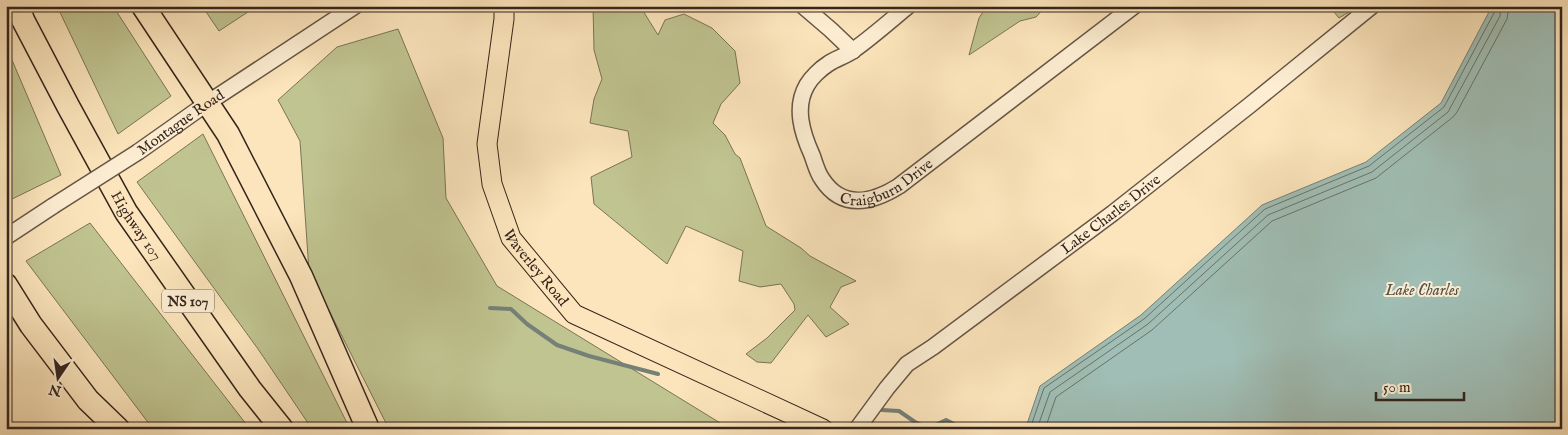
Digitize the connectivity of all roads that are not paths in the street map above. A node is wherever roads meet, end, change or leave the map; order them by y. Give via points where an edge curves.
1 (18, 6) edge
2 (142, 6) edge
3 (355, 6) edge
4 (803, 6) edge
5 (908, 6) edge
6 (1134, 6) edge
7 (1372, 6) edge
8 (502, 11) edge
9 (853, 51) junction
10 (206, 104) junction
11 (6, 237) edge
12 (6, 285) edge
13 (118, 429) edge
14 (282, 429) edge
15 (368, 429) edge
16 (823, 429) edge
17 (858, 429) edge

1 - 14 highway, Highway 107 / NS 107 via 126,212 250,389
2 - 10 highway
3 - 10 street, Montague Road
4 - 9 street
5 - 9 street, Craigburn Drive
6 - 9 street, Craigburn Drive via 899,186 878,198 856,201 836,194 822,178 799,116 807,85 828,63
7 - 17 street, Lake Charles Drive via 1113,213 908,364
8 - 16 main road, Waverley Road via 488,144 492,184 511,238 574,314
10 - 11 street, Montague Road, bridge
10 - 15 highway via 228,134 301,276
12 - 13 highway via 31,325 88,400

